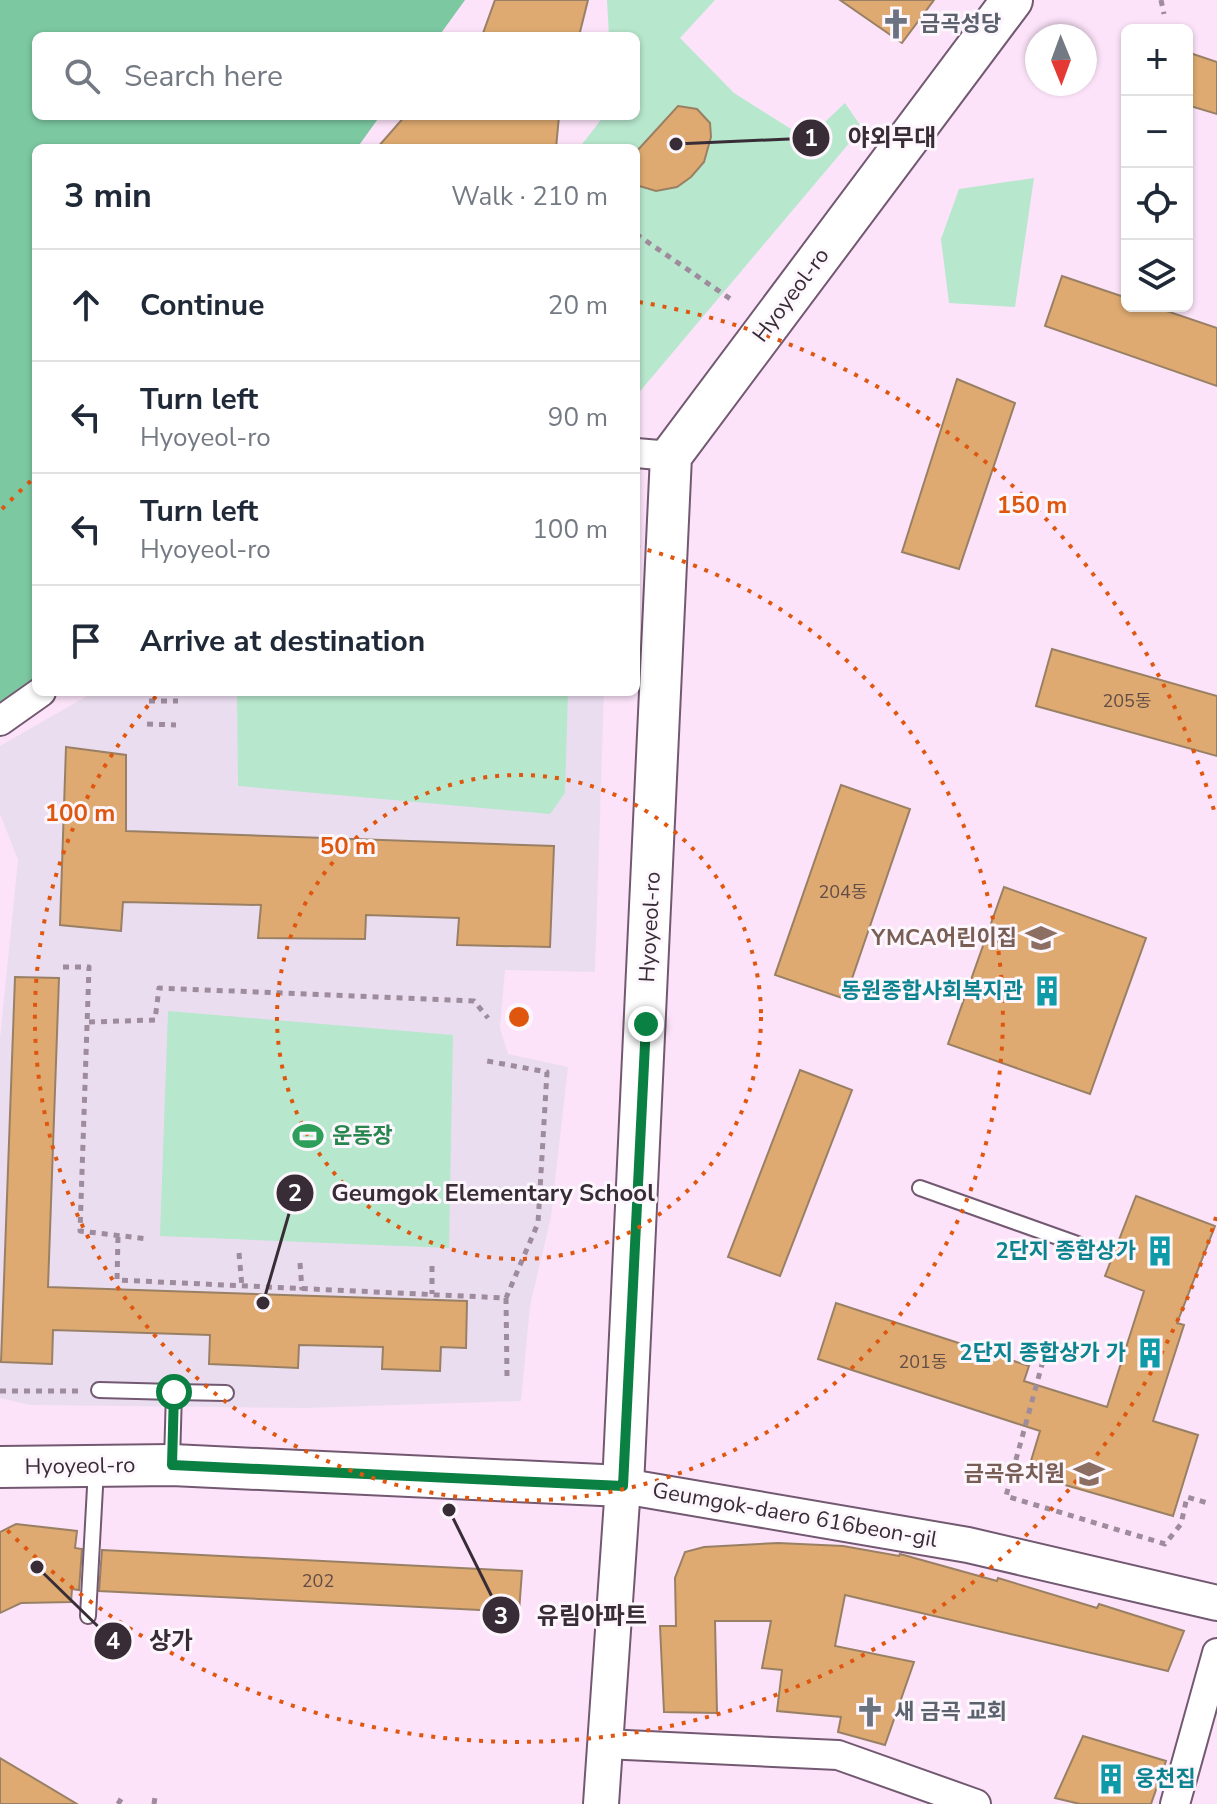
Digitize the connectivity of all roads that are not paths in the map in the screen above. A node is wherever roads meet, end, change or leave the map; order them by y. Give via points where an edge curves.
1 (1012, 0) edge
2 (653, 455) edge
3 (35, 696) edge
4 (0, 721) edge
5 (920, 1188) dead end
6 (1083, 1246) dead end
7 (99, 1390) dead end
8 (174, 1392) junction
9 (226, 1393) dead end
10 (172, 1465) junction
11 (96, 1466) junction
12 (0, 1467) edge
13 (623, 1486) junction
14 (1217, 1603) edge
15 (88, 1616) dead end
16 (1217, 1653) edge
17 (605, 1744) junction
18 (601, 1804) edge
19 (976, 1804) edge
20 (1175, 1804) edge

1 - 2 main road, Hyoyeol-ro
2 - 13 main road, Hyoyeol-ro
3 - 4 street
5 - 6 lane
7 - 8 lane
8 - 9 lane
8 - 10 lane
10 - 11 main road, Hyoyeol-ro
10 - 13 main road, Hyoyeol-ro
11 - 12 main road, Hyoyeol-ro
11 - 15 lane
13 - 14 street, Geumgok-daero 616beon-gil via 968,1545
13 - 17 street, Geumgok-daero 616beon-gil
16 - 20 street
17 - 18 street, Geumgok-daero 616beon-gil
17 - 19 street via 838,1755

